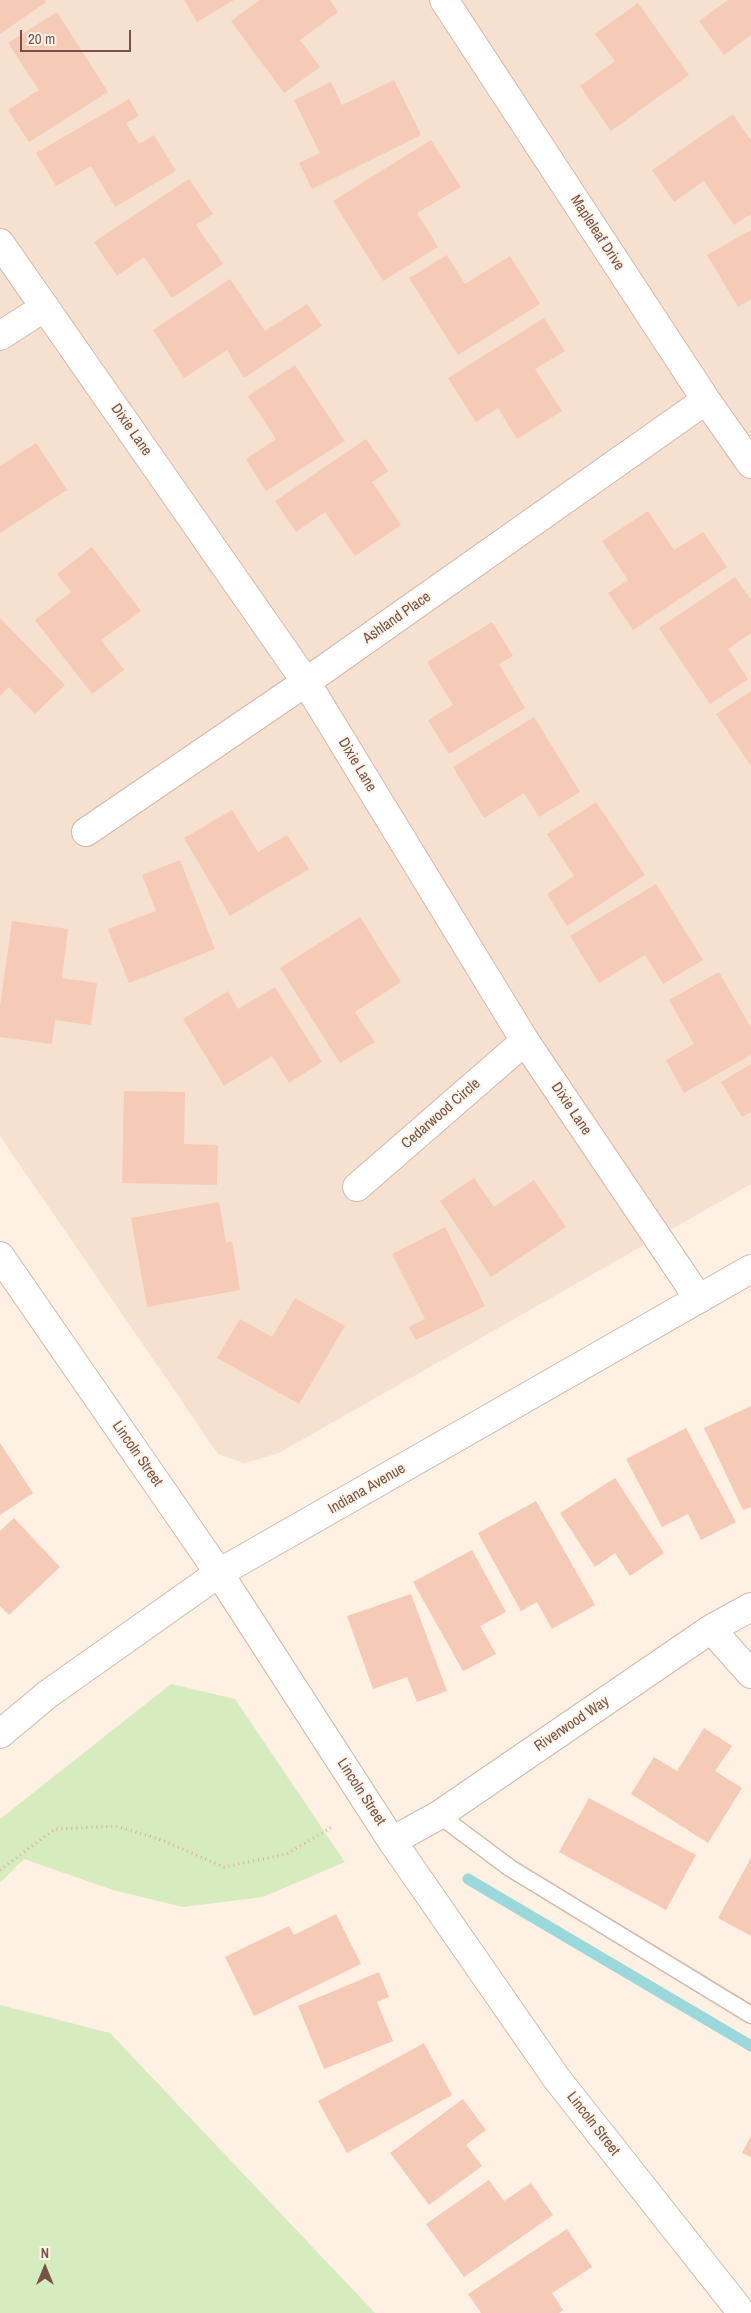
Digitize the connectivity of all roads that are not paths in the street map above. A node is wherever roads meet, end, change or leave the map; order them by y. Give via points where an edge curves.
1 (454, 3) edge
2 (0, 243) edge
3 (45, 307) junction
4 (0, 336) edge
5 (706, 400) junction
6 (751, 464) edge
7 (306, 682) junction
8 (86, 832) dead end
9 (525, 1041) junction
10 (357, 1187) dead end
11 (0, 1256) edge
12 (751, 1269) edge
13 (699, 1299) junction
14 (219, 1573) junction
15 (751, 1607) edge
16 (712, 1629) junction
17 (751, 1674) edge
18 (0, 1734) edge
19 (439, 1815) junction
20 (392, 1841) junction
21 (751, 2015) edge
22 (742, 2313) edge

1 - 5 street, Mapleleaf Drive
2 - 3 street, Dixie Lane
3 - 4 street
3 - 7 street, Dixie Lane
5 - 6 street, Mapleleaf Drive
5 - 7 street, Ashland Place
7 - 8 street, Ashland Place
7 - 9 street, Dixie Lane
9 - 10 street, Cedarwood Circle
9 - 13 street, Dixie Lane
11 - 14 street, Lincoln Street
12 - 13 street, Indiana Avenue
13 - 14 street, Indiana Avenue
14 - 18 street, Indiana Avenue via 48,1694
14 - 20 street, Lincoln Street
15 - 16 street, Riverwood Way
16 - 17 street
16 - 19 street, Riverwood Way
19 - 20 street, Riverwood Way
19 - 21 lane via 510,1868
20 - 22 street, Lincoln Street via 557,2078

